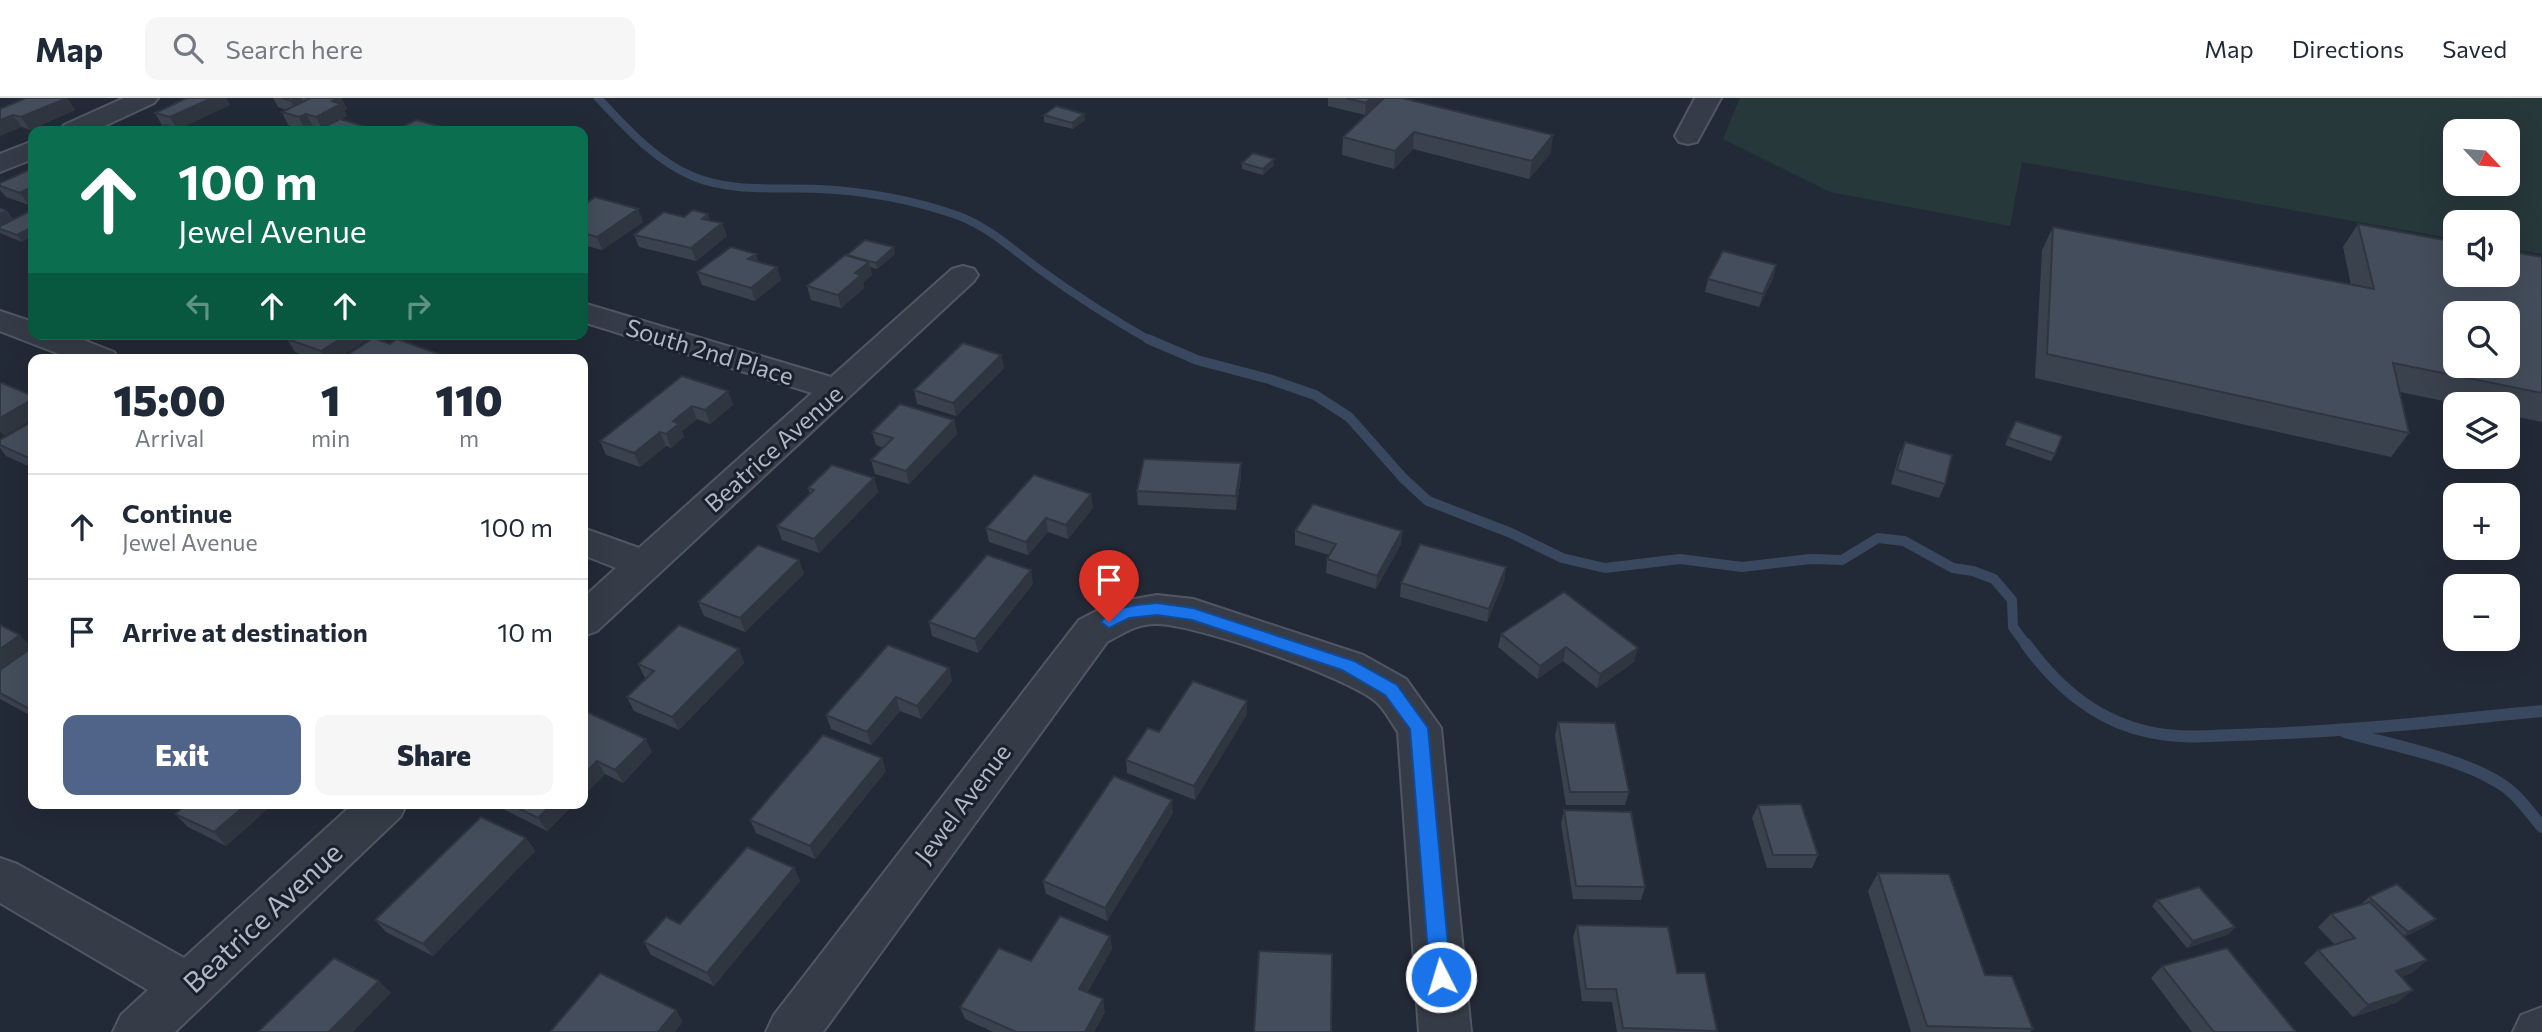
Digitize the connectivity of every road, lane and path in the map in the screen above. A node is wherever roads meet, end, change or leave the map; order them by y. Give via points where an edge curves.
1 (145, 98) edge
2 (1708, 98) edge
3 (84, 126) edge
4 (1688, 136) dead end
5 (28, 151) edge
6 (0, 164) edge
7 (963, 275) dead end
8 (588, 314) edge
9 (0, 320) edge
10 (28, 330) edge
11 (54, 340) edge
12 (89, 354) edge
13 (836, 390) junction
14 (588, 543) edge
15 (644, 564) junction
16 (588, 616) edge
17 (379, 809) edge
18 (0, 879) edge
19 (187, 986) junction
20 (139, 1032) edge
21 (792, 1032) edge
22 (1446, 1032) edge

1 - 3 street
2 - 4 street
5 - 6 street
7 - 13 street, Beatrice Avenue
8 - 13 street, South 2nd Place
9 - 10 street
11 - 12 street
13 - 15 street, Beatrice Avenue
14 - 15 street
15 - 16 street, Beatrice Avenue
17 - 19 street, Beatrice Avenue
18 - 19 street
19 - 20 street, Beatrice Avenue
21 - 22 street, Jewel Avenue via 1093,631 1126,613 1157,609 1193,614 1348,666 1391,690 1419,728

